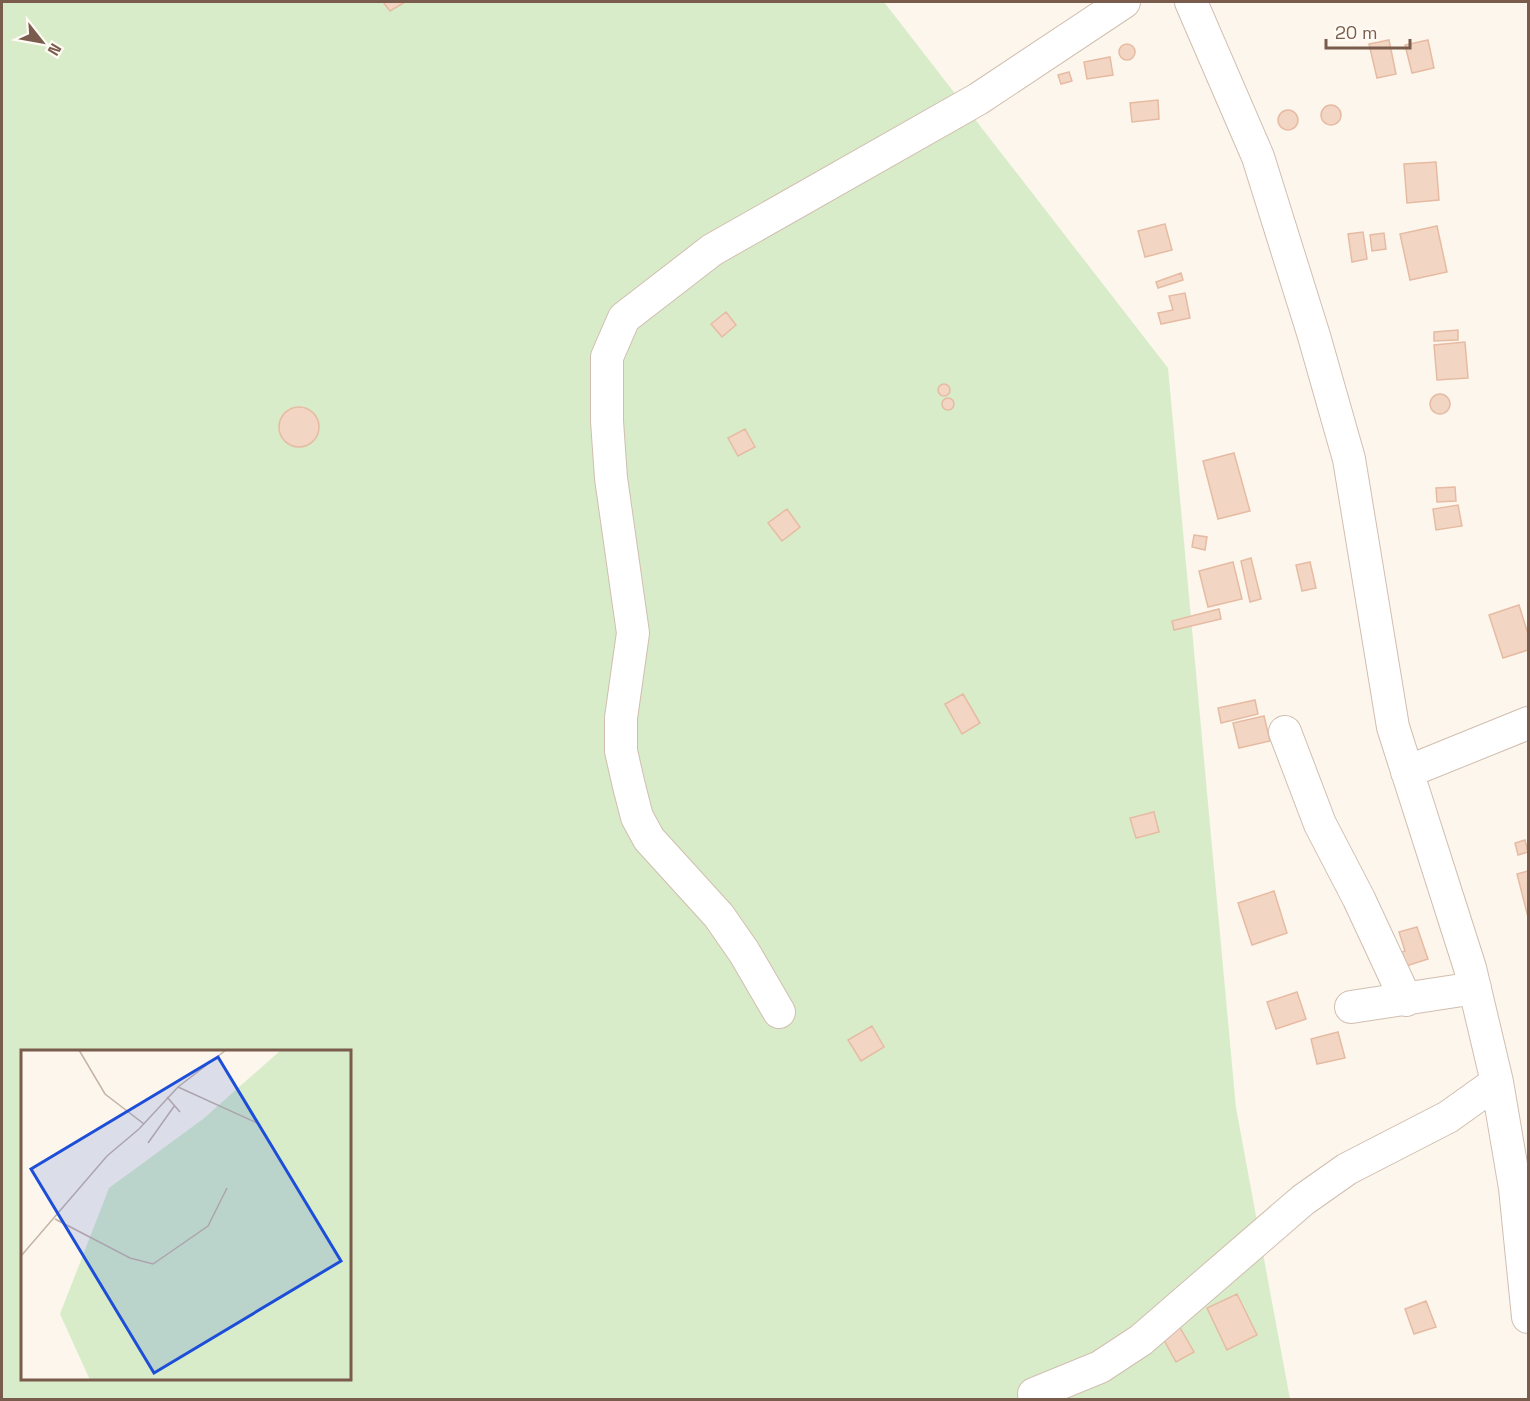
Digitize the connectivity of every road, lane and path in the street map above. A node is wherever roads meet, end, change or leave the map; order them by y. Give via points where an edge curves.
1 (1124, 2) edge
2 (1191, 2) edge
3 (1528, 723) edge
4 (1285, 732) dead end
5 (1407, 772) junction
6 (1475, 988) junction
7 (1406, 1000) junction
8 (1351, 1007) dead end
9 (779, 1012) dead end
10 (1497, 1082) junction
11 (1528, 1317) edge
12 (1034, 1394) dead end

1 - 9 street via 978,99 712,250 624,318 607,357 611,478 633,633 621,718 621,751 628,786 637,817 649,839 719,916
2 - 5 street via 1258,157 1349,459 1392,727
3 - 5 street
4 - 7 street via 1320,824
5 - 6 street
6 - 7 street
6 - 10 street
7 - 8 street
10 - 11 street via 1515,1188
10 - 12 street via 1448,1117 1347,1169 1303,1200 1141,1340 1100,1367

